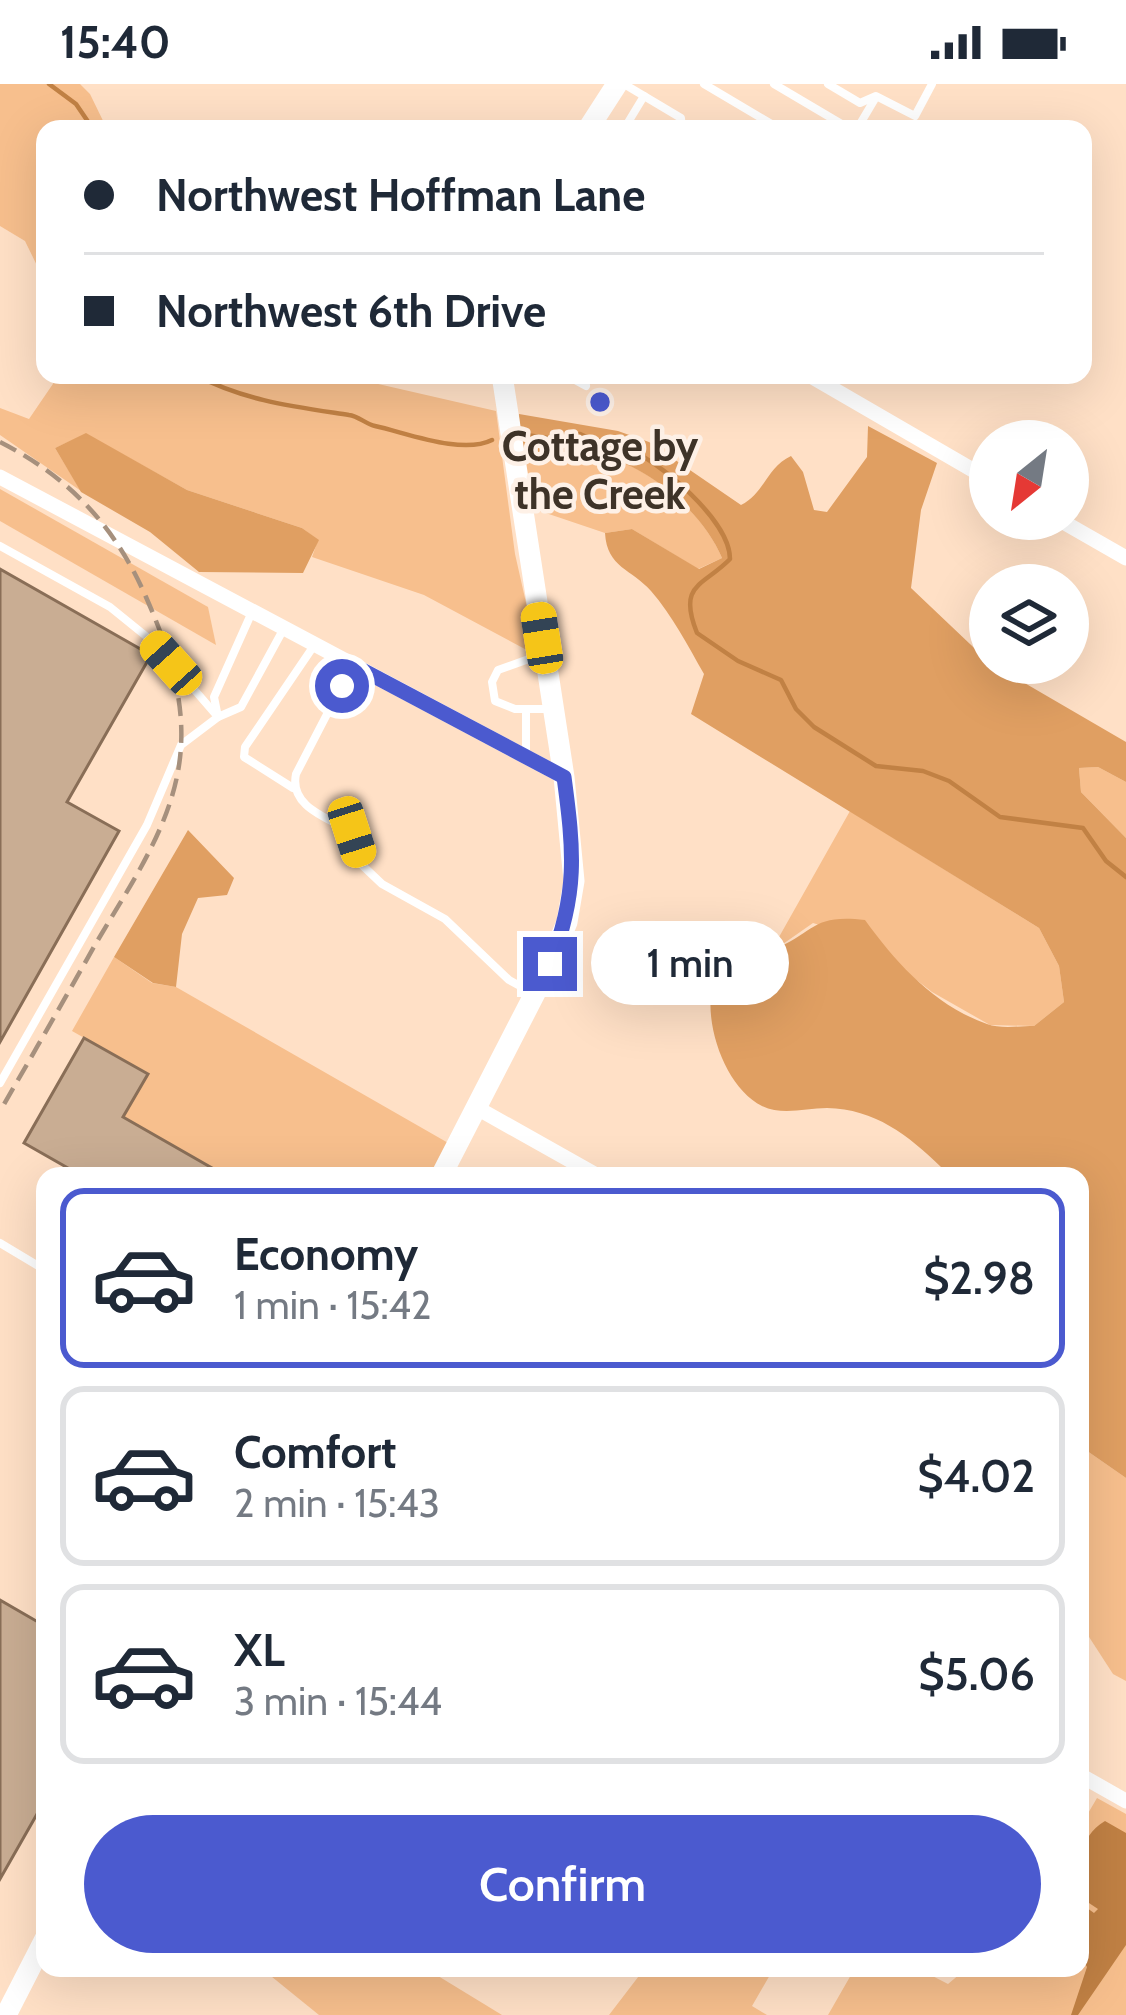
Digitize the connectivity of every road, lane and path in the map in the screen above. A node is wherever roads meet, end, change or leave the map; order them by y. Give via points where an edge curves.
1 (620, 84) edge
2 (704, 84) edge
3 (774, 84) edge
4 (828, 84) edge
5 (932, 84) edge
6 (644, 96) junction
7 (876, 96) junction
8 (596, 120) edge
9 (629, 120) edge
10 (681, 120) edge
11 (765, 120) edge
12 (838, 120) edge
13 (860, 120) edge
14 (503, 384) edge
15 (582, 384) edge
16 (824, 384) edge
17 (586, 386) dead end
18 (969, 468) edge
19 (0, 477) edge
20 (1089, 537) edge
21 (0, 546) edge
22 (1126, 558) edge
23 (252, 611) junction
24 (284, 628) junction
25 (315, 644) junction
26 (544, 653) junction
27 (353, 665) junction
28 (526, 709) junction
29 (553, 709) junction
30 (218, 717) junction
31 (526, 757) junction
32 (564, 777) junction
33 (293, 788) junction
34 (536, 994) junction
35 (0, 1083) edge
36 (477, 1108) junction
37 (446, 1167) edge
38 (582, 1167) edge
39 (0, 1243) edge
40 (36, 1265) edge
41 (1089, 1780) edge
42 (1126, 1801) edge
43 (36, 1957) edge
44 (5, 2015) edge

1 - 6 lane
1 - 8 main road
2 - 11 lane
3 - 12 lane
4 - 7 lane via 860,103
5 - 7 lane via 915,116
6 - 9 lane
6 - 10 lane
7 - 13 lane
14 - 26 main road
15 - 17 lane
16 - 18 street
19 - 23 street
20 - 22 street
21 - 30 lane via 110,607 152,641
23 - 24 street
23 - 30 lane via 214,697
24 - 25 street
24 - 30 lane via 241,707
25 - 27 street
25 - 33 lane via 245,747 250,764
26 - 28 lane via 498,670 492,682 495,701
26 - 29 main road
27 - 31 street
27 - 33 lane
28 - 29 lane
28 - 31 lane
29 - 32 main road
30 - 35 lane via 181,745 147,825
31 - 32 street
32 - 34 main road via 572,899
33 - 34 lane via 300,802 352,832 363,866 382,884 445,919 509,980
34 - 36 main road
36 - 37 main road
36 - 38 street
39 - 40 lane
41 - 42 street
43 - 44 main road

